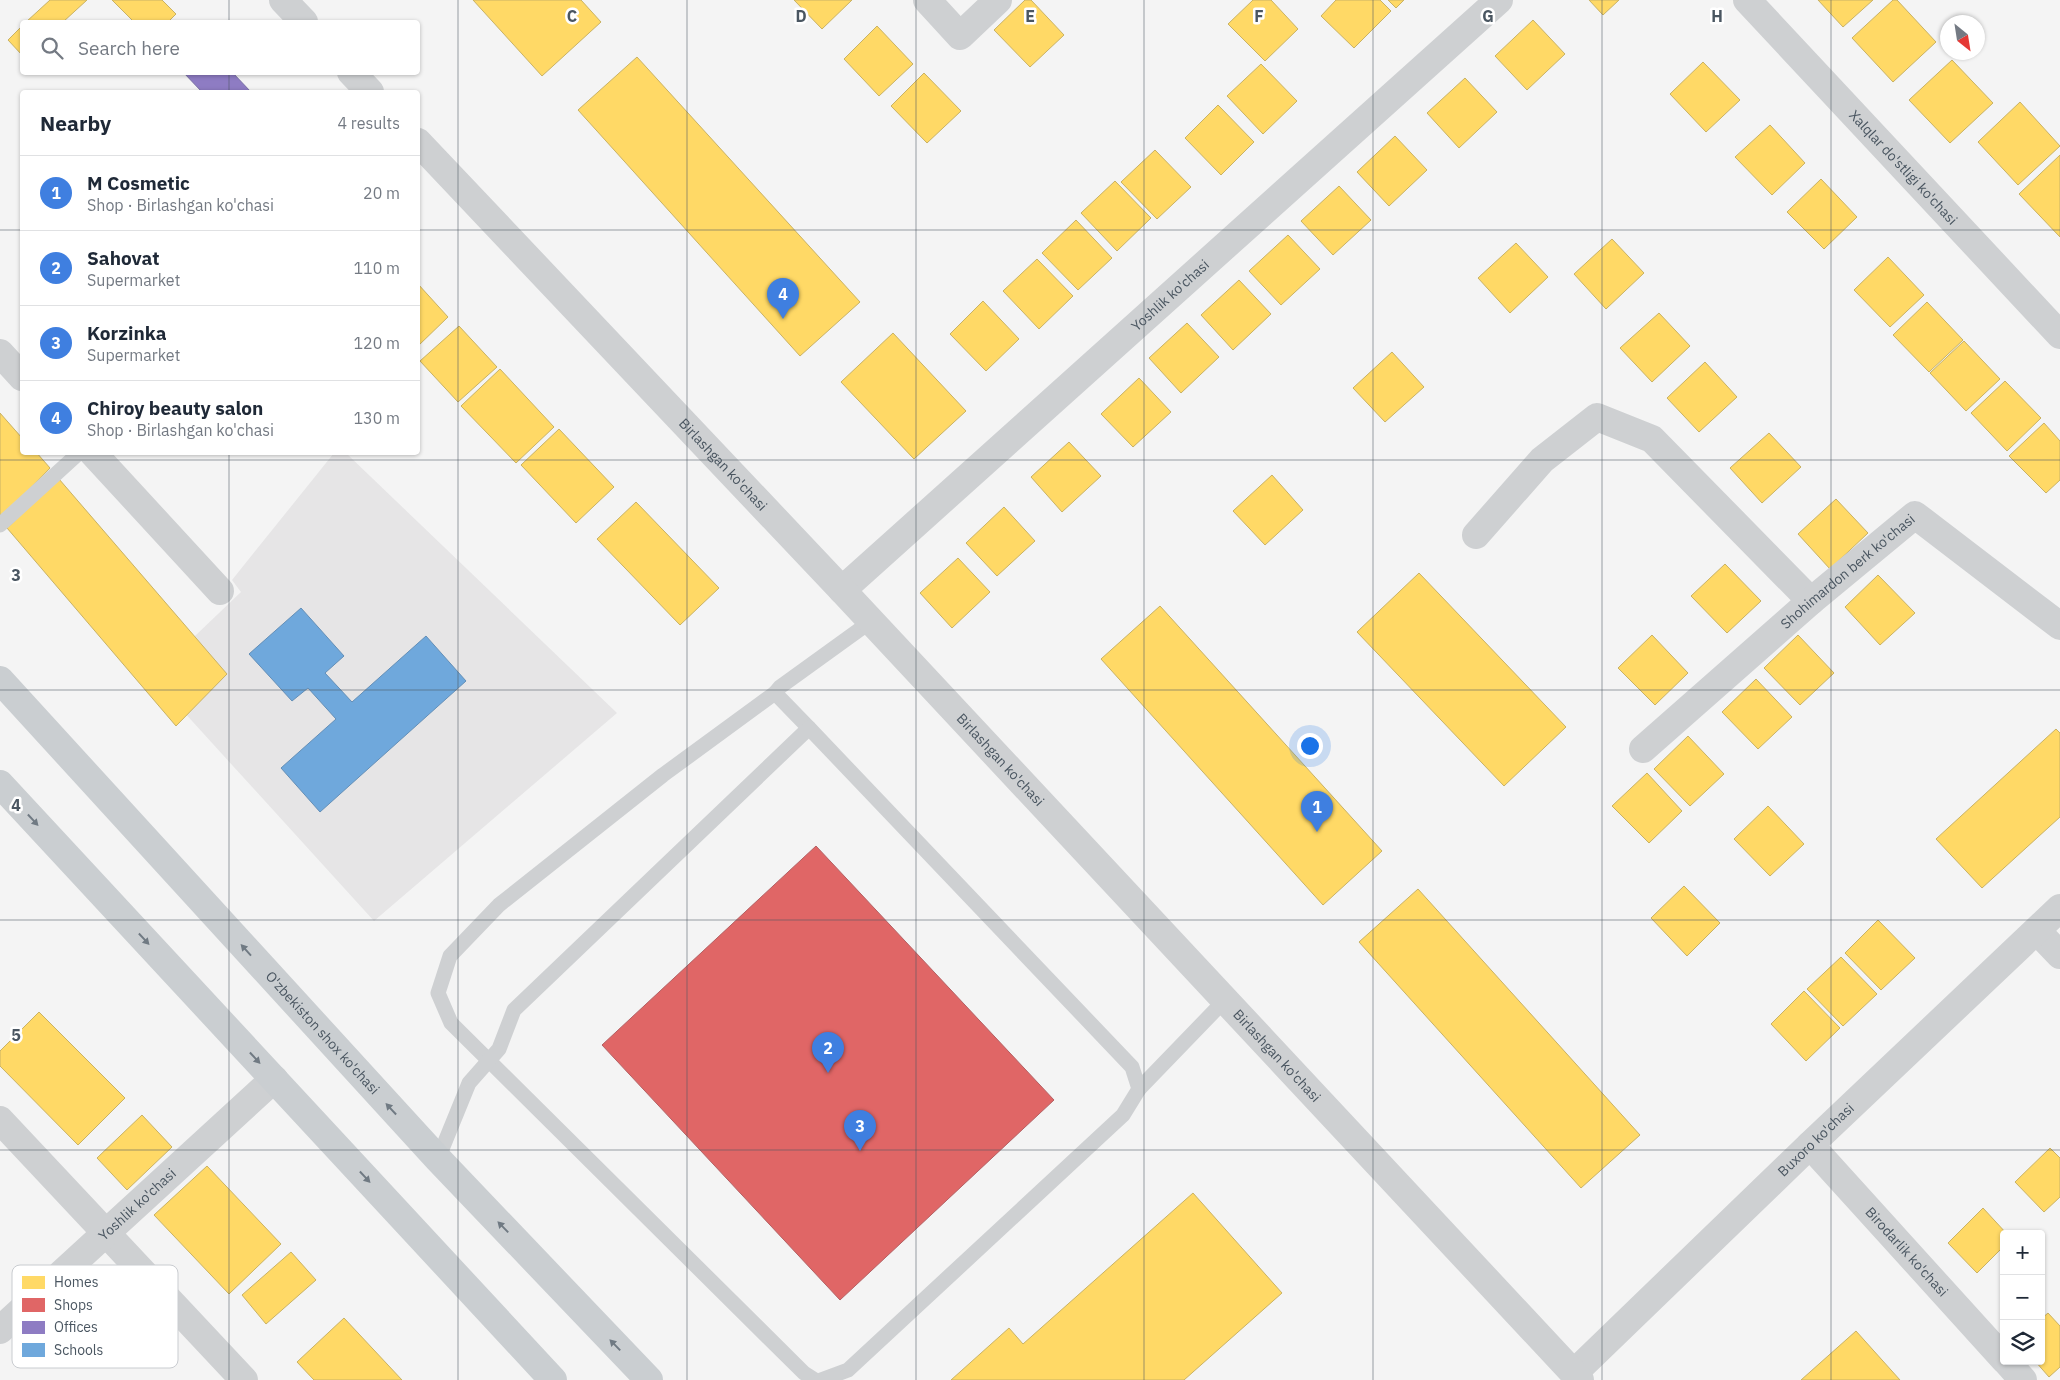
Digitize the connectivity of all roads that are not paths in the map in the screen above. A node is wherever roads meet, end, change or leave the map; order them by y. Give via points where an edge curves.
1 (283, 0) edge
2 (927, 0) edge
3 (998, 0) edge
4 (1499, 0) edge
5 (1747, 0) edge
6 (302, 20) edge
7 (355, 75) edge
8 (368, 90) edge
9 (420, 144) edge
10 (2060, 335) edge
11 (0, 353) edge
12 (20, 375) edge
13 (77, 455) edge
14 (95, 455) edge
15 (0, 525) edge
16 (1476, 536) dead end
17 (842, 590) junction
18 (220, 591) dead end
19 (1811, 601) junction
20 (870, 622) junction
21 (2060, 626) edge
22 (0, 680) edge
23 (775, 693) junction
24 (809, 728) junction
25 (1643, 749) dead end
26 (0, 784) edge
27 (2060, 908) edge
28 (2038, 931) junction
29 (2060, 956) edge
30 (1225, 1000) junction
31 (489, 1061) junction
32 (274, 1079) junction
33 (1138, 1089) junction
34 (0, 1120) edge
35 (1810, 1145) junction
36 (438, 1159) junction
37 (106, 1233) junction
38 (71, 1265) edge
39 (136, 1265) edge
40 (178, 1310) edge
41 (12, 1319) edge
42 (0, 1330) edge
43 (2000, 1354) edge
44 (2010, 1365) edge
45 (1577, 1377) edge
46 (244, 1380) edge
47 (554, 1380) edge
48 (649, 1380) edge
49 (815, 1380) edge
50 (821, 1380) edge
51 (2023, 1380) edge

1 - 6 street
2 - 3 street via 960,36
4 - 17 street, Yoshlik ko'chasi
5 - 10 street, Xalqlar do'stligi ko'chasi
7 - 8 street
9 - 17 street, Birlashgan ko'chasi
11 - 12 street
13 - 15 lane
14 - 18 street
16 - 19 street via 1542,460 1597,417 1652,439
17 - 20 street, Birlashgan ko'chasi
19 - 21 street, Shohimardon berk ko'chasi via 1915,516
19 - 25 street, Shohimardon berk ko'chasi
20 - 23 lane
20 - 30 street, Birlashgan ko'chasi
36 -> 22 main road, O'zbekiston shox ko'chasi
23 - 24 lane
23 - 31 lane via 663,775 499,905 450,956 438,993 451,1023
24 - 31 lane via 514,1010 499,1048
24 - 33 lane via 1132,1067
26 -> 32 main road
27 - 28 street, Buxoro ko'chasi
28 - 29 street
28 - 35 street, Buxoro ko'chasi
30 - 33 lane
30 - 45 street, Birlashgan ko'chasi
31 - 36 lane via 469,1083
31 - 49 lane via 804,1373
32 - 37 street, Yoshlik ko'chasi
32 -> 47 main road
33 - 50 lane via 1123,1115 848,1370
34 - 37 street
35 - 43 street, Birodarlik ko'chasi
35 - 45 street, Buxoro ko'chasi
48 -> 36 main road, O'zbekiston shox ko'chasi
37 - 38 street, Yoshlik ko'chasi
37 - 39 street
40 - 46 street
41 - 42 street, Yoshlik ko'chasi
44 - 51 street, Birodarlik ko'chasi

